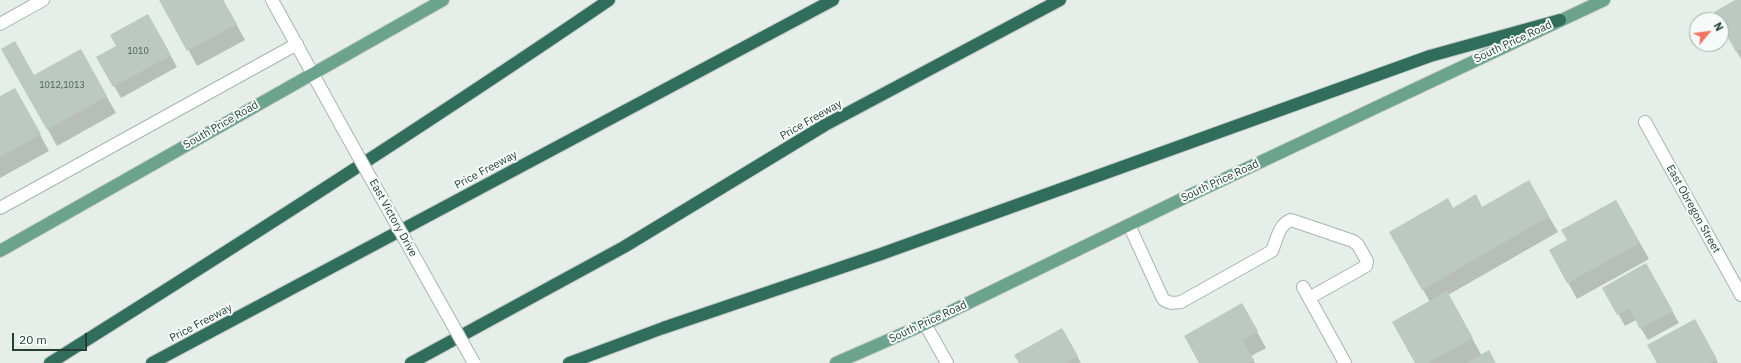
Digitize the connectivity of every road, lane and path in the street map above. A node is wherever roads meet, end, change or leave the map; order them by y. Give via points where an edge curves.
1 (42, 0) edge
2 (272, 0) edge
3 (442, 0) edge
4 (609, 0) edge
5 (833, 0) edge
6 (1060, 0) edge
7 (1604, 0) edge
8 (1560, 20) junction
9 (0, 24) edge
10 (297, 44) junction
11 (312, 73) junction
12 (1645, 122) dead end
13 (0, 208) edge
14 (1129, 225) junction
15 (0, 251) edge
16 (1303, 287) dead end
17 (1741, 295) edge
18 (1309, 298) junction
19 (925, 324) junction
20 (50, 363) edge
21 (152, 363) edge
22 (411, 363) edge
23 (474, 363) edge
24 (568, 363) edge
25 (836, 363) edge
26 (947, 363) edge
27 (1345, 363) edge

1 - 9 street
2 - 10 street, East Victory Drive
3 - 11 main road, South Price Road
4 - 20 highway via 248,239
5 - 21 highway, Price Freeway
6 - 22 highway, Price Freeway via 825,126 624,247
7 - 8 main road, South Price Road
8 - 14 main road, South Price Road
8 - 24 highway via 1430,56 888,252
10 - 11 street, East Victory Drive
10 - 13 street
11 - 15 main road, South Price Road
11 - 23 street, East Victory Drive, bridge
12 - 17 street, East Obregon Street
14 - 18 street via 1163,299 1174,303 1181,302 1272,251 1281,226 1285,222 1291,220 1353,240 1367,261 1366,266
14 - 19 main road, South Price Road
16 - 18 street
18 - 27 street
19 - 25 main road, South Price Road
19 - 26 street

